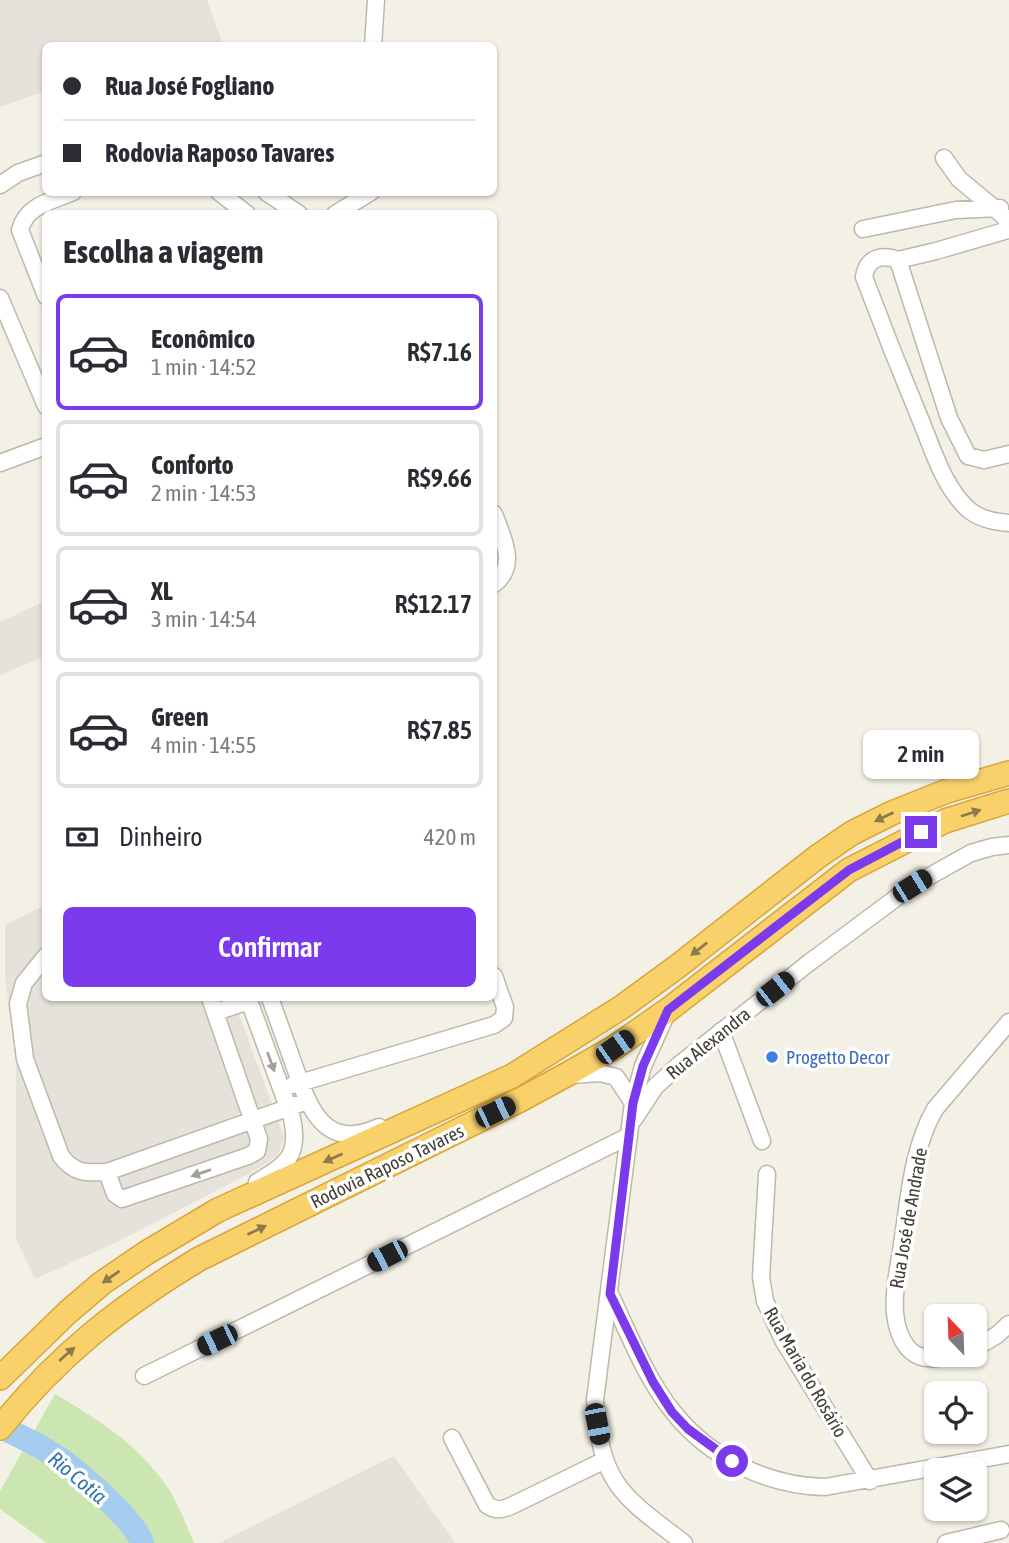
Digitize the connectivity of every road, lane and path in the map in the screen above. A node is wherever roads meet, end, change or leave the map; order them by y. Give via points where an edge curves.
1 (376, 0) edge
2 (373, 42) edge
3 (944, 158) dead end
4 (42, 164) edge
5 (0, 185) edge
6 (64, 196) edge
7 (224, 196) edge
8 (272, 196) edge
9 (364, 196) edge
10 (1002, 207) edge
11 (242, 210) edge
12 (293, 210) edge
13 (342, 210) edge
14 (863, 229) dead end
15 (1009, 230) edge
16 (898, 260) junction
17 (42, 286) edge
18 (0, 298) edge
19 (42, 397) edge
20 (42, 447) edge
21 (1009, 454) edge
22 (0, 463) edge
23 (497, 522) edge
24 (1009, 523) edge
25 (497, 581) edge
26 (1004, 773) edge
27 (1009, 802) edge
28 (1009, 845) edge
29 (42, 961) edge
30 (497, 984) edge
31 (237, 1001) edge
32 (250, 1001) edge
33 (271, 1001) edge
34 (213, 1005) edge
35 (668, 1010) junction
36 (1009, 1021) edge
37 (722, 1031) junction
38 (566, 1075) junction
39 (512, 1076) junction
40 (301, 1083) junction
41 (281, 1089) junction
42 (307, 1101) junction
43 (633, 1103) junction
44 (288, 1108) junction
45 (253, 1120) junction
46 (630, 1130) junction
47 (762, 1141) dead end
48 (107, 1172) junction
49 (767, 1174) dead end
50 (146, 1253) junction
51 (610, 1294) junction
52 (1009, 1324) edge
53 (987, 1341) edge
54 (924, 1357) edge
55 (144, 1376) dead end
56 (0, 1378) edge
57 (0, 1428) edge
58 (452, 1438) dead end
59 (1009, 1454) edge
60 (605, 1460) junction
61 (870, 1481) junction
62 (1001, 1530) dead end
63 (684, 1543) edge
64 (947, 1543) edge

1 - 2 street
3 - 10 street via 959,179
4 - 5 street
6 - 17 street via 35,208 22,220 20,230
7 - 11 street
8 - 12 street
9 - 13 street
10 - 14 street via 956,210
10 - 15 street
15 - 16 street
16 - 21 street via 949,418 968,456 984,460
16 - 24 street via 876,258 869,262 864,277 935,454 967,508 989,520
18 - 19 street
20 - 22 street
23 - 25 street via 508,559 506,571
26 -> 39 highway, Rodovia Raposo Tavares via 947,791 852,833 622,1007
35 -> 27 highway, Rodovia Raposo Tavares via 849,870 944,821
28 - 37 street, Rua Alexandra via 971,853 912,886
29 - 48 street via 24,983 18,1004 25,1059 67,1165 84,1174
30 - 40 street via 505,1018 494,1025
31 - 34 street
32 -> 41 street
33 - 40 street
34 - 45 street
35 - 38 highway, Rodovia Raposo Tavares
35 - 43 street via 643,1066
36 - 54 street, Rua José de Andrade via 935,1109 927,1122 914,1173 894,1294 895,1315 908,1349
37 - 46 street, Rua Alexandra via 655,1087
37 - 47 street
38 - 43 street via 616,1077
57 -> 38 highway, Rodovia Raposo Tavares via 54,1365 156,1284
39 - 42 street via 454,1092 363,1133 326,1127
39 -> 50 highway, Rodovia Raposo Tavares via 218,1210
40 - 41 street
40 - 42 street
41 - 44 street
42 - 44 street
43 - 46 street
44 - 45 street
44 - 50 street via 295,1142 281,1168 192,1219
45 - 48 street
45 -> 48 street via 260,1145 248,1156 122,1199 115,1194
46 - 51 street
46 - 55 street
49 - 61 street, Rua Maria do Rosário via 761,1277 765,1301 783,1340
50 -> 56 highway, Rodovia Raposo Tavares via 68,1312
51 - 60 street via 595,1400
51 - 61 street via 672,1412 718,1452 745,1469 800,1487
52 - 53 street
58 - 60 street via 493,1509 511,1506
59 - 61 street
60 - 63 street via 617,1487 632,1503
62 - 64 street

